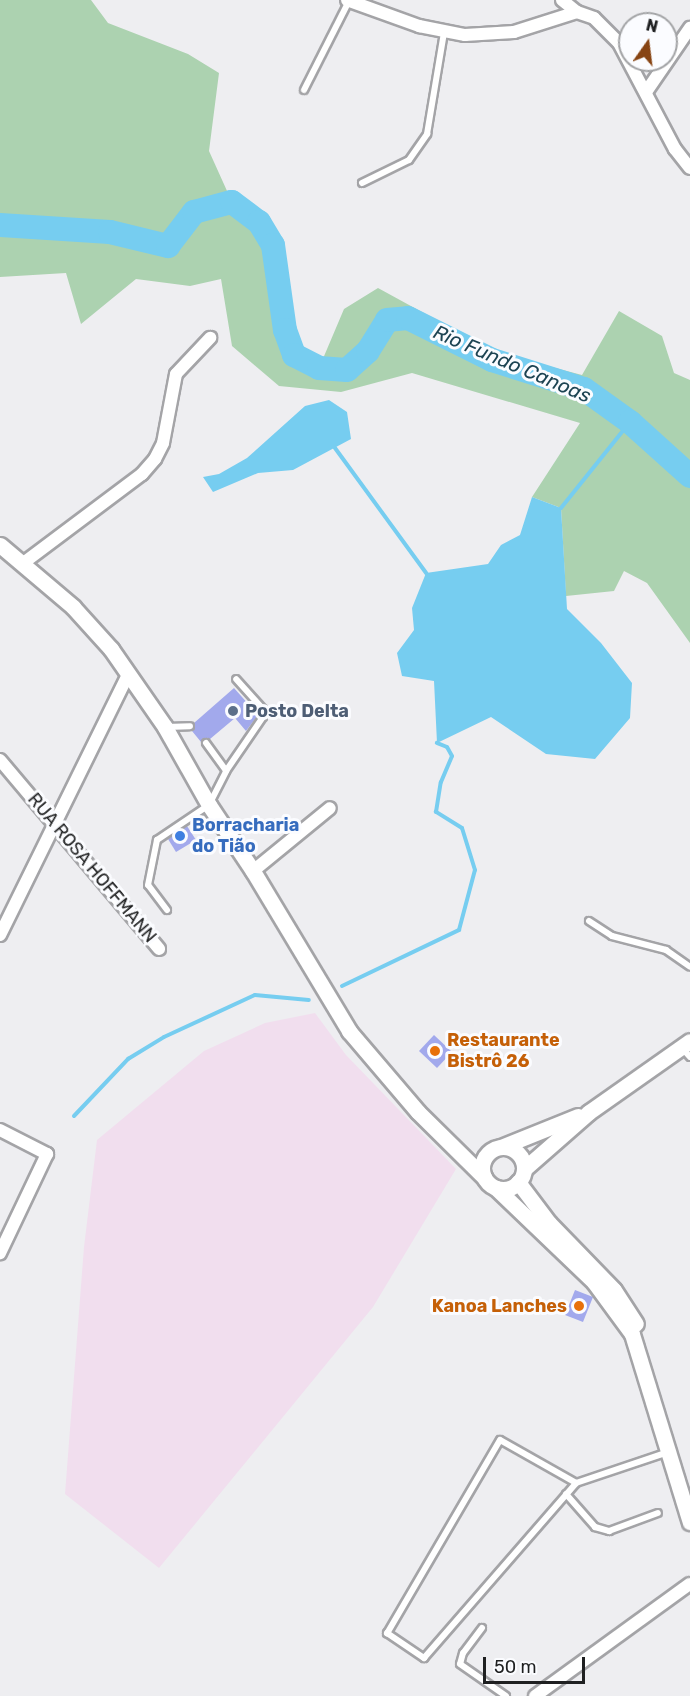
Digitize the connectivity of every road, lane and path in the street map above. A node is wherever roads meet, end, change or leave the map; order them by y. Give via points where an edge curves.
1 (348, 0) edge
2 (562, 0) edge
3 (578, 12) junction
4 (690, 28) edge
5 (444, 32) junction
6 (304, 90) dead end
7 (646, 92) junction
8 (690, 168) edge
9 (362, 183) dead end
10 (210, 338) dead end
11 (0, 545) edge
12 (22, 564) junction
13 (129, 673) junction
14 (236, 679) dead end
15 (190, 726) dead end
16 (165, 727) junction
17 (206, 743) dead end
18 (0, 760) edge
19 (226, 771) junction
20 (209, 805) junction
21 (330, 808) dead end
22 (55, 824) junction
23 (253, 871) junction
24 (167, 910) dead end
25 (589, 921) dead end
26 (0, 935) edge
27 (159, 949) dead end
28 (690, 967) edge
29 (687, 1048) edge
30 (589, 1112) junction
31 (0, 1130) edge
32 (449, 1145) junction
33 (501, 1147) junction
34 (487, 1155) junction
35 (521, 1175) junction
36 (484, 1177) junction
37 (496, 1188) junction
38 (0, 1253) edge
39 (668, 1452) junction
40 (576, 1483) junction
41 (690, 1489) edge
42 (566, 1494) junction
43 (658, 1513) dead end
44 (690, 1522) edge
45 (690, 1584) edge
46 (482, 1628) dead end
47 (506, 1696) edge
48 (535, 1696) edge

1 - 5 street
1 - 6 lane
2 - 3 street
3 - 5 street via 514,32
3 - 7 street via 607,28
4 - 7 street
5 - 9 lane via 427,134 409,160
7 - 8 street via 675,149
10 - 12 street via 176,374 163,443 155,459 142,474
11 - 12 street
12 - 13 street via 92,627
13 - 16 street
13 - 22 street
14 - 19 lane via 264,712
15 - 16 lane
16 - 20 street
17 - 19 lane
18 - 22 street, RUA ROSA HOFFMANN
19 - 20 lane
20 - 23 street
20 - 24 lane via 164,833 154,847 148,885
21 - 23 street
22 - 26 street
22 - 27 street, RUA ROSA HOFFMANN
23 - 32 street via 349,1031
25 - 28 lane via 612,936 666,950
29 - 30 street
30 - 33 street
30 - 35 street
31 - 38 street via 47,1154
32 - 34 street
32 - 36 street
33 - 34 street
33 - 35 street via 519,1155
34 - 36 street via 482,1166
35 - 37 street via 508,1189
35 - 41 street via 549,1223 614,1290 641,1332
36 - 37 street
37 - 39 street via 594,1282 621,1316 643,1364
39 - 40 lane
39 - 44 street
40 - 42 lane
40 - 42 lane via 500,1440 387,1633 424,1658
42 - 43 lane via 595,1527 609,1531
45 - 48 street
46 - 47 lane via 463,1653 460,1664

